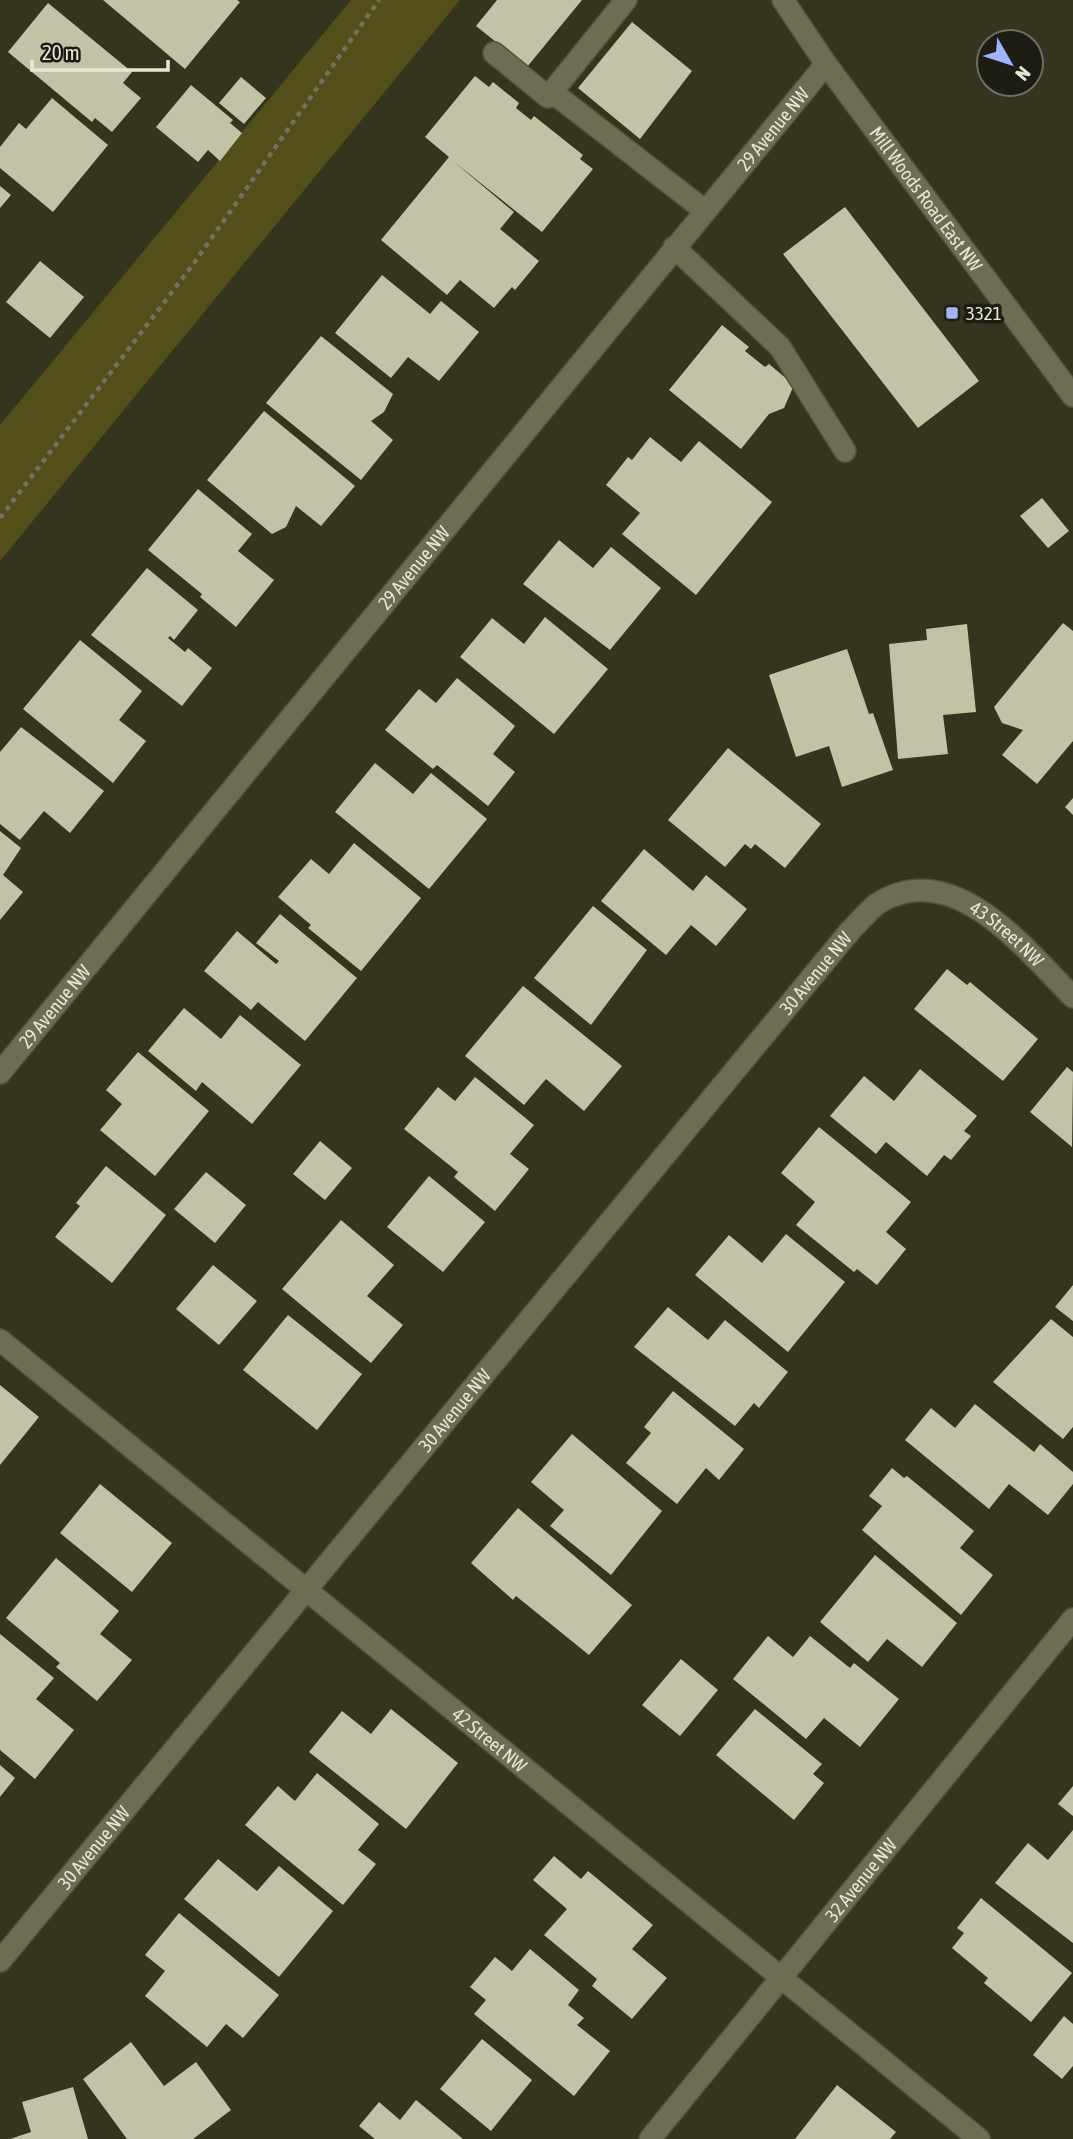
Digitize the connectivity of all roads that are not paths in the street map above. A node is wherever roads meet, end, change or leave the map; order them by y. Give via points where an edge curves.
1 (626, 0) edge
2 (783, 0) edge
3 (494, 53) dead end
4 (826, 64) junction
5 (552, 92) junction
6 (704, 210) junction
7 (674, 247) junction
8 (1073, 396) edge
9 (845, 451) dead end
10 (928, 891) joint
11 (1073, 997) edge
12 (0, 1073) edge
13 (0, 1340) edge
14 (307, 1591) junction
15 (1073, 1619) edge
16 (0, 1961) edge
17 (779, 1978) junction
18 (650, 2139) edge
19 (979, 2139) edge

1 - 5 street
2 - 4 street, Mill Woods Road East NW
3 - 5 street via 548,97
4 - 6 street, 29 Avenue NW
4 - 8 street, Mill Woods Road East NW
5 - 6 street
6 - 7 street, 29 Avenue NW
7 - 9 street via 780,347
7 - 12 street, 29 Avenue NW
10 - 11 street, 43 Street NW via 951,895 985,912
10 - 14 street, 30 Avenue NW via 907,892 877,904 850,930
13 - 14 street, 42 Street NW
14 - 16 street, 30 Avenue NW
14 - 17 street, 42 Street NW
15 - 17 street, 32 Avenue NW
17 - 18 street, 32 Avenue NW
17 - 19 street, 42 Street NW

